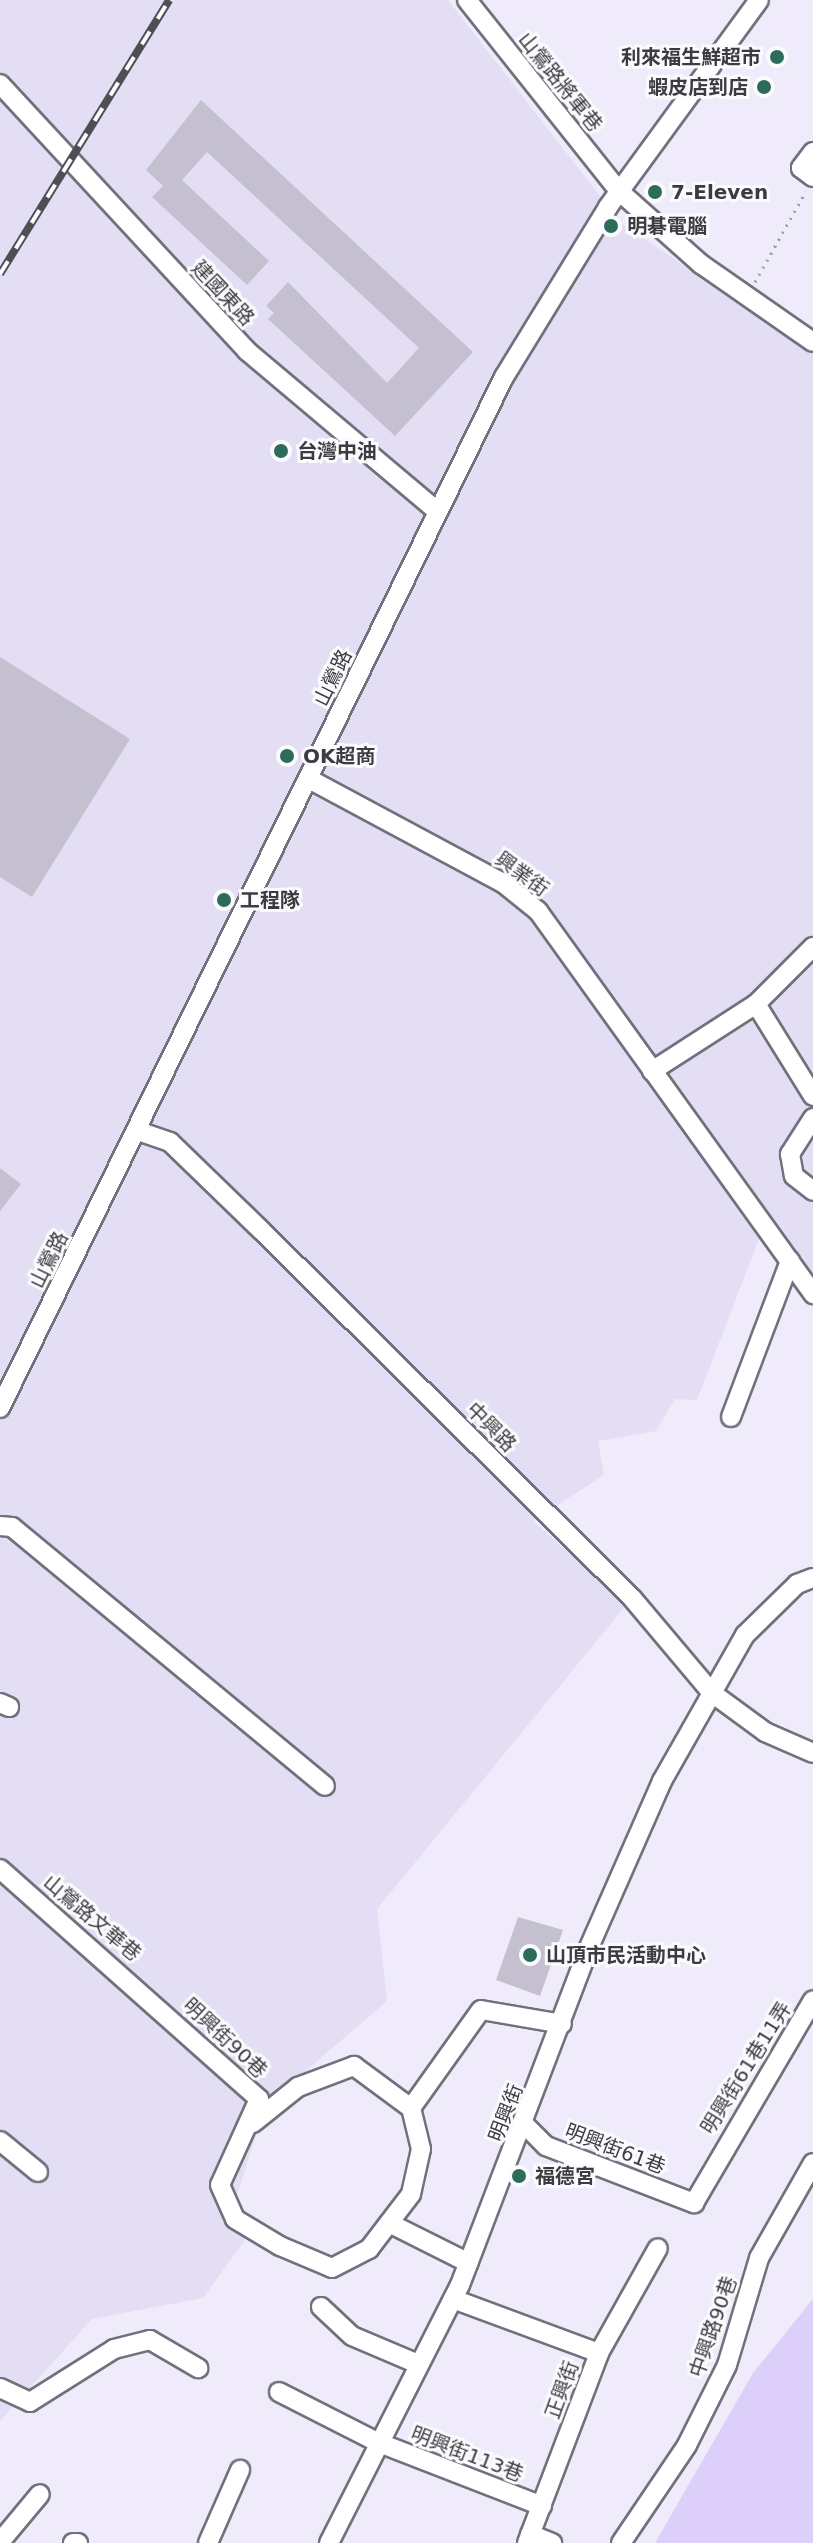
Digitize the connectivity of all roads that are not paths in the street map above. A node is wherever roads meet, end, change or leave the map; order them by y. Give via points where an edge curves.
1 (467, 0) edge
2 (750, 3) edge
3 (0, 84) edge
4 (813, 152) edge
5 (809, 175) edge
6 (619, 191) junction
7 (813, 342) edge
8 (436, 510) junction
9 (309, 779) junction
10 (813, 947) edge
11 (756, 1004) junction
12 (652, 1071) junction
13 (813, 1096) edge
14 (813, 1118) edge
15 (138, 1131) junction
16 (813, 1191) edge
17 (790, 1261) junction
18 (813, 1294) edge
19 (0, 1408) edge
20 (731, 1417) dead end
21 (0, 1526) edge
22 (813, 1561) edge
23 (805, 1581) edge
24 (712, 1693) junction
25 (813, 1753) edge
26 (325, 1786) dead end
27 (0, 1869) edge
28 (813, 2000) edge
29 (156, 2001) joint
30 (562, 2024) junction
31 (411, 2108) junction
32 (253, 2123) junction
33 (526, 2126) junction
34 (0, 2141) edge
35 (813, 2163) edge
36 (38, 2172) dead end
37 (694, 2203) joint
38 (389, 2223) junction
39 (658, 2248) dead end
40 (469, 2263) junction
41 (453, 2299) junction
42 (321, 2307) dead end
43 (599, 2353) junction
44 (418, 2364) junction
45 (198, 2368) dead end
46 (0, 2388) edge
47 (279, 2392) dead end
48 (377, 2442) junction
49 (240, 2470) dead end
50 (40, 2494) dead end
51 (542, 2506) junction
52 (528, 2538) edge
53 (0, 2542) edge
54 (208, 2543) edge
55 (329, 2543) edge
56 (552, 2543) edge
57 (621, 2543) edge

1 - 6 street, 山鶯路將軍巷
2 - 6 street, 山鶯路
3 - 8 street, 建國東路 via 247,351
4 - 5 street
6 - 7 street, 山鶯路將軍巷 via 747,296
6 - 8 street, 山鶯路 via 504,377
8 - 9 street, 山鶯路
9 - 12 street, 興業街 via 503,883 538,911
9 - 15 street, 山鶯路
10 - 11 street
11 - 12 street
11 - 13 street
12 - 17 street, 興業街
14 - 16 street via 790,1154 794,1176
15 - 19 street, 山鶯路
15 - 24 street, 中興路 via 170,1142 262,1231 632,1598
17 - 18 street, 興業街
17 - 20 street
21 - 26 street via 12,1527
22 - 23 street, 明興街
23 - 24 street, 明興街 via 745,1635
24 - 25 street, 中興路 via 765,1732
24 - 30 street, 明興街 via 662,1781
27 - 29 street, 山鶯路文華巷
28 - 37 street, 明興街61巷11弄
29 - 32 street, 明興街90巷 via 259,2099
30 - 31 street via 481,2010
30 - 33 street, 明興街
31 - 32 street via 354,2066 298,2087
31 - 38 street via 421,2149 411,2194
32 - 38 street via 220,2185 235,2219 332,2268 369,2249
33 - 37 street, 明興街61巷 via 546,2146
33 - 40 street, 明興街
34 - 36 street
35 - 57 street, 中興路90巷 via 759,2258 727,2365 694,2432
38 - 40 street
39 - 43 street
40 - 41 street, 明興街
41 - 43 street, 正興街
41 - 44 street, 明興街
42 - 44 street via 352,2336
43 - 51 street, 正興街
44 - 48 street, 明興街
45 - 46 street via 150,2340 114,2349 30,2402
47 - 48 street, 明興街113巷
48 - 51 street, 明興街113巷
48 - 55 street, 明興街
49 - 54 street
50 - 53 street
51 - 52 street, 正興街
52 - 56 street

